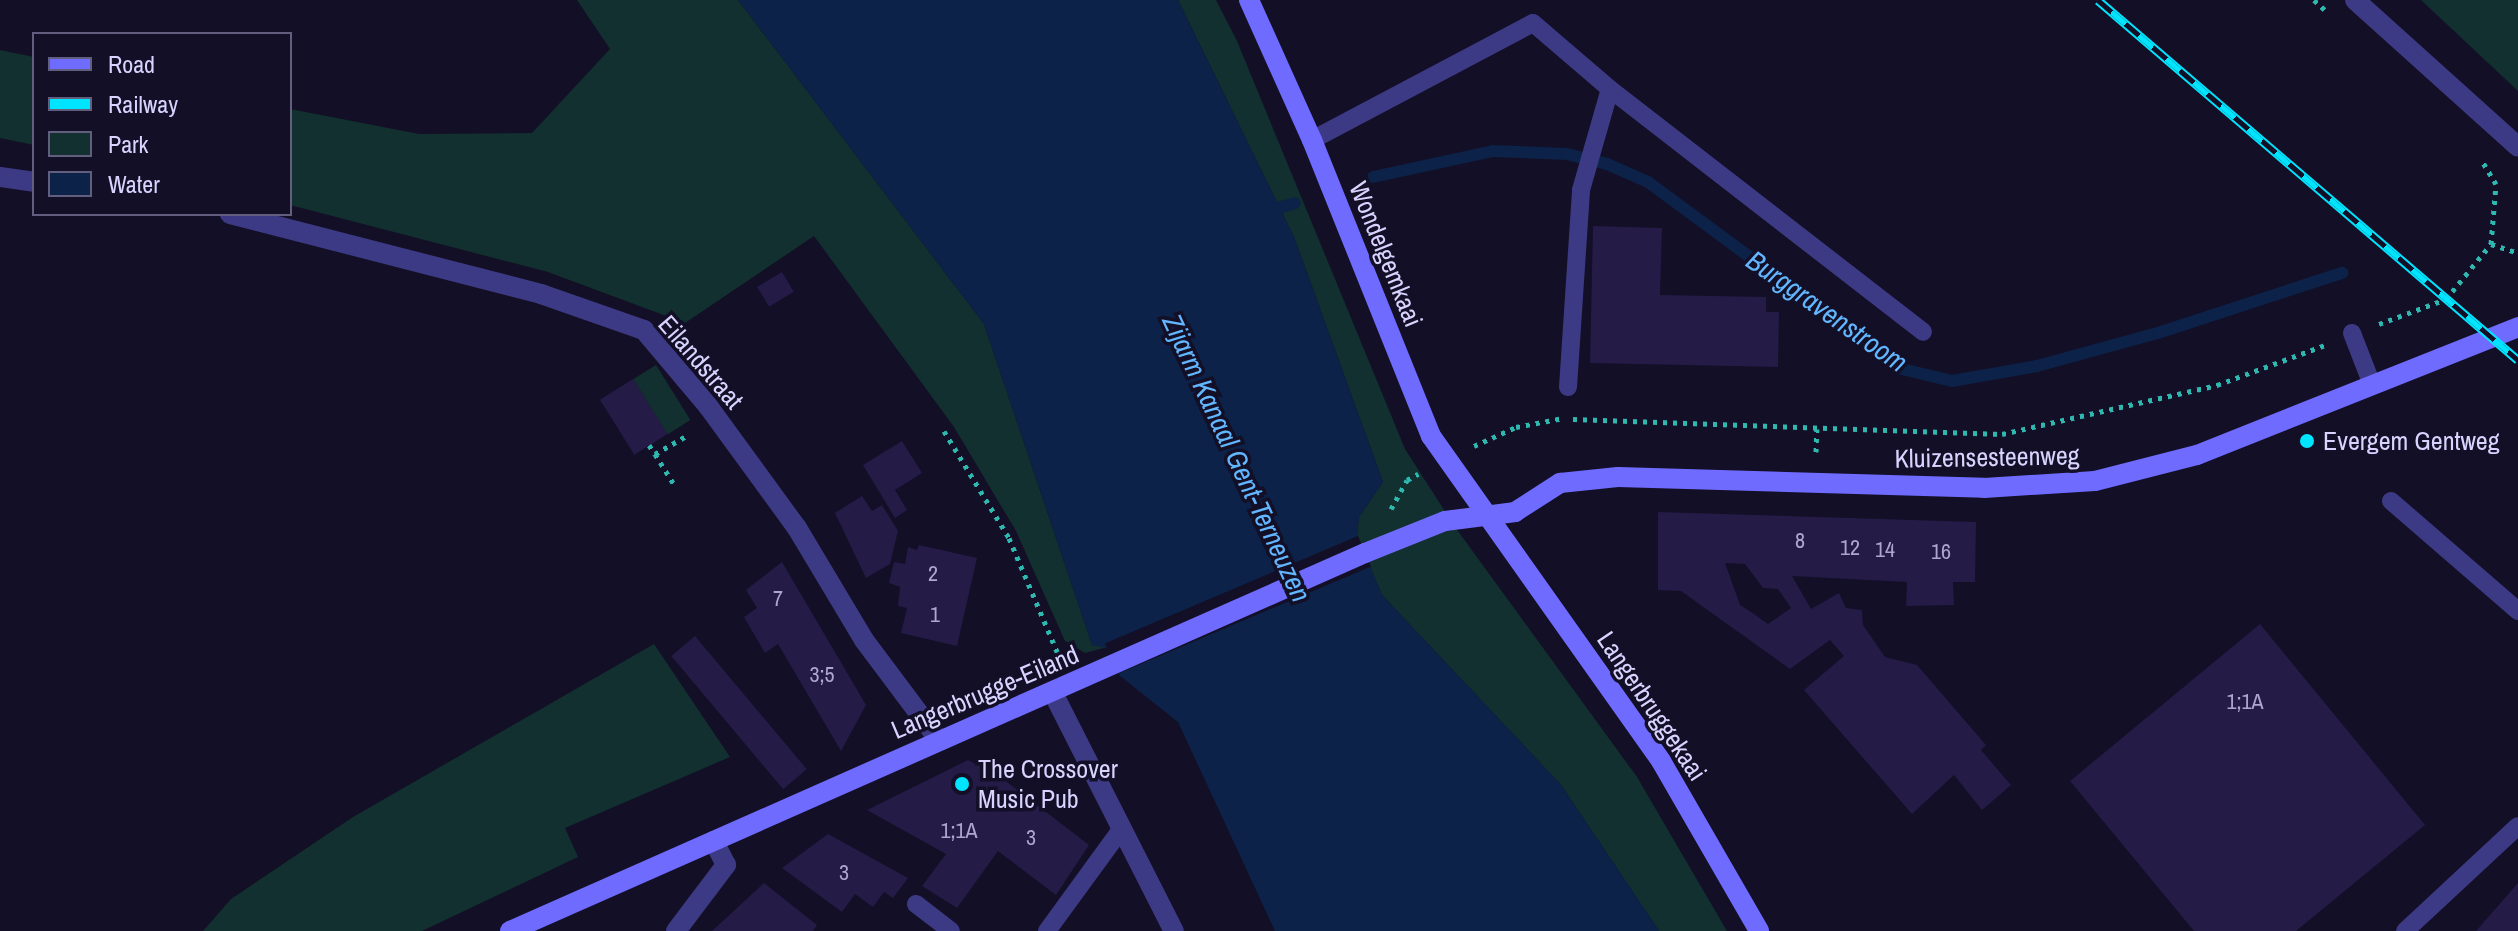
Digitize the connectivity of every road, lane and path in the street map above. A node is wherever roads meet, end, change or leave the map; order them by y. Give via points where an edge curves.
1 (1249, 0) edge
2 (2355, 0) edge
3 (1610, 89) junction
4 (1312, 140) junction
5 (2518, 147) edge
6 (2477, 153) dead end
7 (0, 177) edge
8 (32, 182) edge
9 (238, 216) edge
10 (2491, 244) junction
11 (2518, 253) edge
12 (2518, 327) edge
13 (1923, 332) dead end
14 (2352, 333) junction
15 (2371, 382) junction
16 (1568, 387) dead end
17 (716, 417) junction
18 (944, 431) dead end
19 (649, 445) dead end
20 (655, 454) junction
21 (1445, 459) junction
22 (674, 484) dead end
23 (2391, 501) dead end
24 (1486, 519) junction
25 (1387, 544) junction
26 (2518, 611) edge
27 (1062, 688) junction
28 (938, 739) junction
29 (2518, 826) edge
30 (1122, 828) junction
31 (714, 841) junction
32 (916, 904) dead end
33 (510, 931) edge
34 (676, 931) edge
35 (951, 931) edge
36 (1047, 931) edge
37 (1174, 931) edge
38 (1759, 931) edge
39 (2405, 931) edge

1 - 4 main road, Wondelgemkaai
2 - 5 street
3 - 4 lane via 1533,23
3 - 13 lane
3 - 16 lane via 1581,190
4 - 21 main road, Wondelgemkaai via 1431,436
6 - 10 path via 2496,184
7 - 8 street
9 - 17 street, Eilandstraat via 541,294 644,330
10 - 11 path
10 - 14 path via 2446,299
12 - 15 main road, Kluizensesteenweg
14 - 15 lane
14 - 21 path via 2217,385 2002,434 1561,418 1516,427
15 - 24 main road, Kluizensesteenweg via 2197,455 2095,481 1984,488 1618,477 1560,483 1515,512
17 - 20 path
17 - 28 street, Eilandstraat via 797,528 864,640
18 - 27 path via 1009,538
19 - 20 path
20 - 22 path
21 - 24 main road, Wondelgemkaai
21 - 25 path via 1407,480 1394,498 1385,524
23 - 26 lane
24 - 25 main road, Langerbrugge-Eiland via 1445,521
24 - 38 main road, Langerbruggekaai via 1661,761
25 - 27 main road, Langerbrugge-Eiland
27 - 28 main road, Langerbrugge-Eiland
27 - 30 street
28 - 31 main road, Langerbrugge-Eiland
29 - 39 lane
30 - 36 lane
30 - 37 street
31 - 33 main road, Langerbrugge-Eiland
31 - 34 street via 726,865
32 - 35 lane

